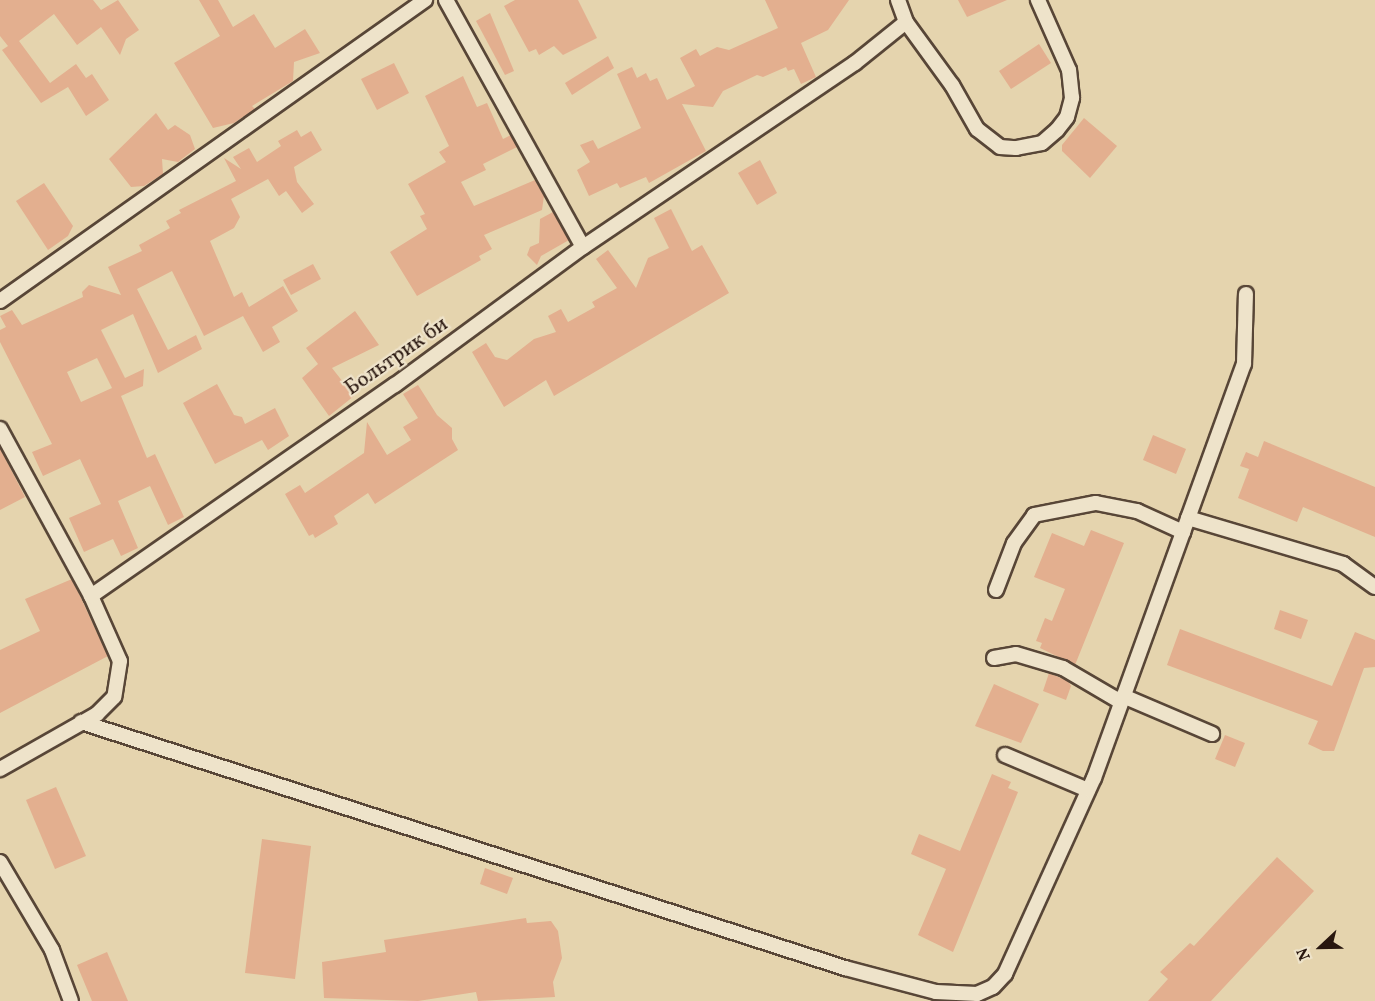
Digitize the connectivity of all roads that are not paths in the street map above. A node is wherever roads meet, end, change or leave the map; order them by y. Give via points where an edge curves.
1 (425, 0) edge
2 (446, 0) edge
3 (898, 0) edge
4 (1038, 0) edge
5 (906, 22) junction
6 (583, 247) junction
7 (1246, 294) dead end
8 (0, 301) edge
9 (0, 429) edge
10 (1188, 518) junction
11 (1183, 532) junction
12 (1375, 587) edge
13 (996, 590) dead end
14 (91, 596) junction
15 (994, 658) dead end
16 (1122, 699) junction
17 (81, 722) junction
18 (1212, 734) dead end
19 (1005, 755) dead end
20 (0, 769) edge
21 (1088, 790) junction
22 (0, 862) edge
23 (4, 881) edge
24 (71, 1001) edge

1 - 8 street
2 - 6 street
3 - 5 street
4 - 5 street via 1069,70 1072,99 1067,117 1057,130 1031,147 1000,147 988,140
5 - 6 street, Больтрик би via 855,63
6 - 14 street, Больтрик би via 395,385
7 - 10 street via 1244,364
9 - 14 street
10 - 11 street
10 - 12 street via 1343,564
11 - 13 street via 1137,511 1096,503 1034,515 1014,543
11 - 16 street
14 - 17 street via 120,661 119,680 114,697 97,714
15 - 16 street via 1016,654 1063,668
16 - 18 street
16 - 21 street
17 - 20 street
17 - 21 street via 845,968 936,992 961,994 977,994 993,987 1005,974
19 - 21 street
22 - 23 street
23 - 24 street via 52,950

